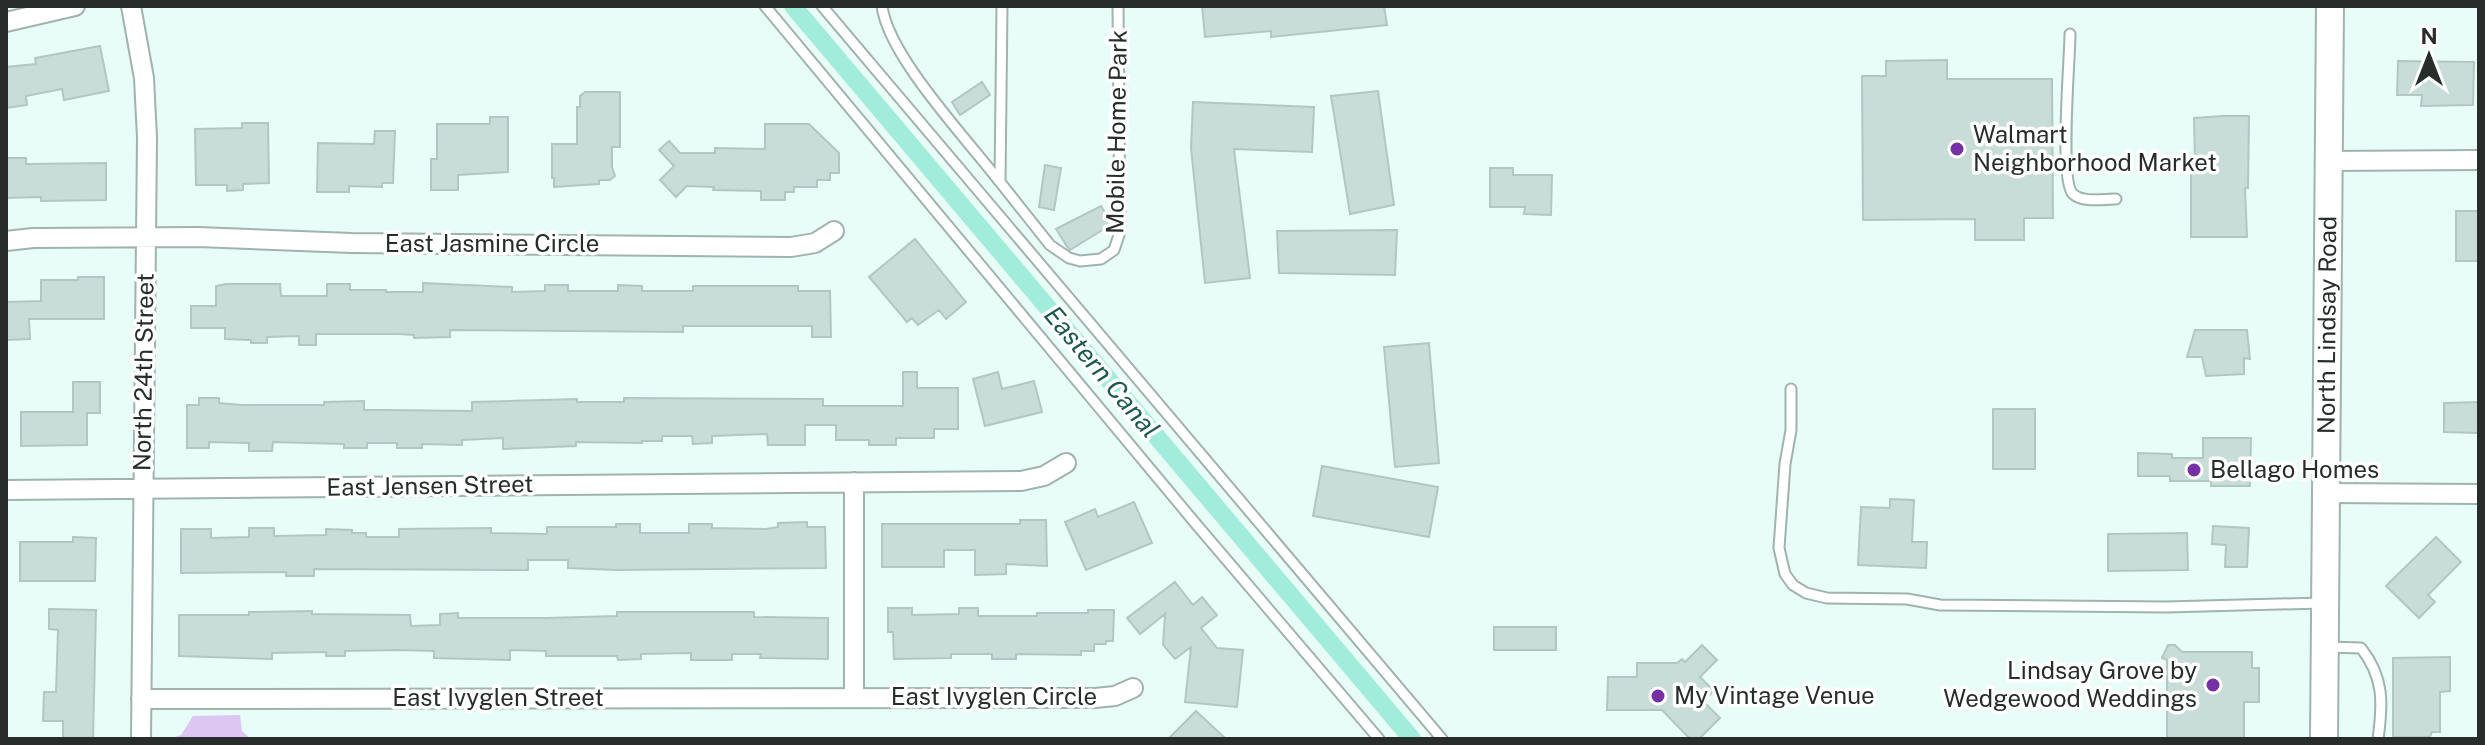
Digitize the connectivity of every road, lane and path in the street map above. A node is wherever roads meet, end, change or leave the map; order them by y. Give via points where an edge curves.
1 (75, 6) edge
2 (131, 6) edge
3 (765, 6) edge
4 (822, 6) edge
5 (882, 6) edge
6 (1002, 6) edge
7 (1118, 6) edge
8 (2330, 6) edge
9 (6, 22) edge
10 (2070, 34) dead end
11 (2479, 160) edge
12 (2328, 161) junction
13 (1000, 182) junction
14 (2116, 199) dead end
15 (834, 231) dead end
16 (145, 238) junction
17 (6, 241) edge
18 (1791, 389) dead end
19 (1066, 463) dead end
20 (854, 482) junction
21 (143, 489) junction
22 (6, 490) edge
23 (2326, 493) junction
24 (2479, 494) edge
25 (2325, 603) junction
26 (2324, 647) junction
27 (1133, 688) dead end
28 (854, 697) junction
29 (141, 699) junction
30 (141, 739) edge
31 (1379, 739) edge
32 (1442, 739) edge
33 (2324, 739) edge
34 (2378, 739) edge

1 - 9 street
2 - 16 street, North 24th Street via 146,108
3 - 31 lane
4 - 32 lane
5 - 13 lane, Mobile Home Park via 891,38 907,63
6 - 13 lane
7 - 13 lane, Mobile Home Park via 1120,232 1114,250 1091,261 1069,258 1034,227
8 - 12 main road, North Lindsay Road
10 - 14 lane via 2067,184 2083,199
11 - 12 street
12 - 23 main road, North Lindsay Road
15 - 16 street, East Jasmine Circle via 815,243 791,247
16 - 17 street, East Jasmine Circle
16 - 21 street, North 24th Street
18 - 25 lane via 1779,548 1785,574 1806,593 1940,605
19 - 20 street, East Jensen Street via 1021,481
20 - 21 street, East Jensen Street
20 - 28 street
21 - 22 street, East Jensen Street
21 - 29 street, North 24th Street
23 - 24 street
23 - 25 main road, North Lindsay Road
25 - 26 main road, North Lindsay Road
26 - 33 main road, North Lindsay Road
26 - 34 lane via 2361,648 2374,665 2383,705
27 - 28 street, East Ivyglen Circle via 1105,697
28 - 29 street, East Ivyglen Street
29 - 30 street, North 24th Street

